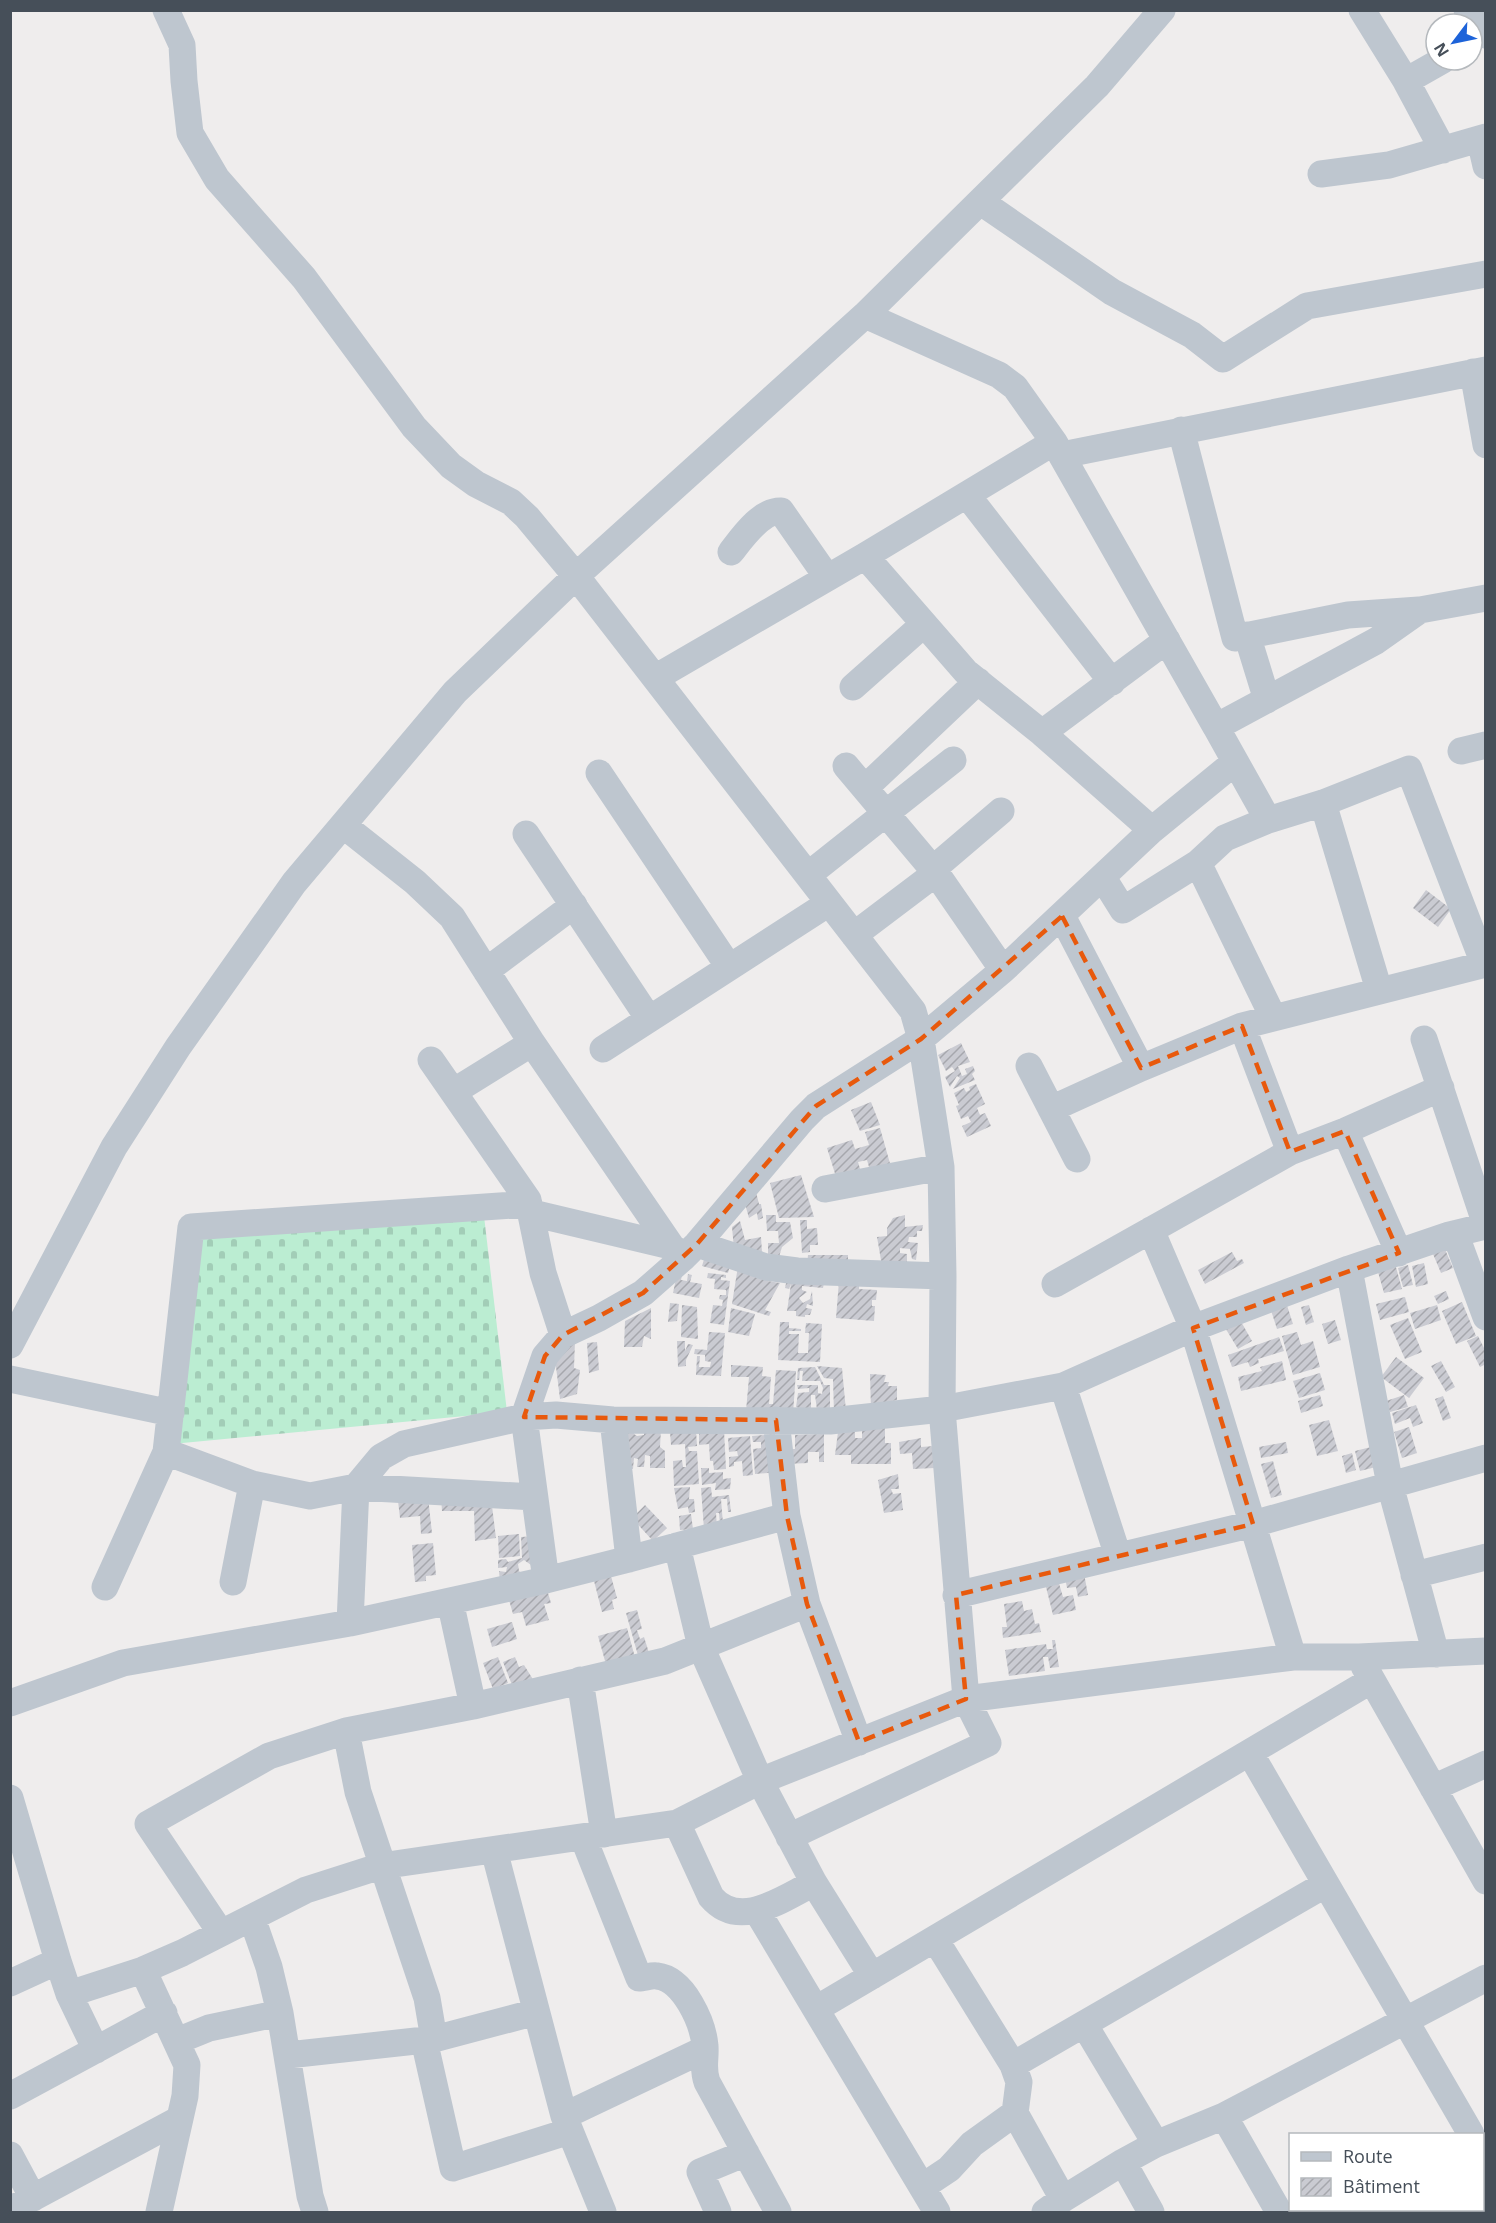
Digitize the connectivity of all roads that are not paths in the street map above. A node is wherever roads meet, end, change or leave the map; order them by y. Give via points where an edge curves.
1 (166, 10) edge
2 (1162, 10) edge
3 (1362, 10) edge
4 (1424, 71) edge
5 (1406, 81) junction
6 (1483, 138) edge
7 (1443, 150) junction
8 (1485, 166) edge
9 (1321, 174) dead end
10 (981, 202) junction
11 (1485, 274) edge
12 (865, 315) junction
13 (1479, 371) edge
14 (1181, 430) junction
15 (1485, 445) edge
16 (1058, 449) junction
17 (967, 495) junction
18 (731, 552) dead end
19 (865, 556) junction
20 (576, 576) junction
21 (827, 577) junction
22 (1485, 598) edge
23 (1420, 610) junction
24 (924, 624) junction
25 (1247, 635) junction
26 (1167, 640) junction
27 (656, 678) junction
28 (978, 681) junction
29 (1112, 682) junction
30 (853, 687) dead end
31 (1267, 700) junction
32 (1216, 727) junction
33 (1042, 733) junction
34 (953, 760) dead end
35 (1235, 762) junction
36 (846, 766) dead end
37 (599, 773) dead end
38 (865, 788) junction
39 (1323, 803) junction
40 (1001, 811) dead end
41 (886, 813) junction
42 (1268, 820) junction
43 (343, 825) junction
44 (1152, 830) junction
45 (526, 834) dead end
46 (1198, 863) junction
47 (935, 871) junction
48 (808, 875) junction
49 (1103, 878) junction
50 (829, 903) junction
51 (574, 905) junction
52 (1062, 916) junction
53 (854, 935) junction
54 (1485, 964) edge
55 (729, 967) junction
56 (1003, 970) junction
57 (486, 971) junction
58 (1379, 990) junction
59 (1273, 1017) junction
60 (649, 1019) junction
61 (1242, 1026) junction
62 (921, 1039) junction
63 (1424, 1039) dead end
64 (532, 1043) junction
65 (603, 1049) dead end
66 (431, 1060) dead end
67 (1029, 1066) dead end
68 (1141, 1068) junction
69 (1441, 1088) junction
70 (453, 1092) junction
71 (1051, 1109) junction
72 (1346, 1131) junction
73 (1290, 1152) junction
74 (1077, 1159) dead end
75 (941, 1167) junction
76 (825, 1189) dead end
77 (530, 1208) junction
78 (1485, 1225) edge
79 (1151, 1230) junction
80 (1449, 1235) junction
81 (684, 1249) junction
82 (1399, 1252) junction
83 (1349, 1269) junction
84 (943, 1276) junction
85 (1055, 1284) dead end
86 (1485, 1317) edge
87 (1193, 1328) junction
88 (14, 1329) edge
89 (563, 1335) junction
90 (10, 1379) edge
91 (1063, 1386) junction
92 (942, 1409) junction
93 (171, 1413) junction
94 (524, 1417) junction
95 (613, 1420) junction
96 (776, 1420) junction
97 (166, 1452) junction
98 (1485, 1458) edge
99 (252, 1484) junction
100 (1390, 1485) junction
101 (356, 1487) junction
102 (534, 1497) junction
103 (786, 1516) junction
104 (1253, 1524) junction
105 (677, 1546) junction
106 (1118, 1556) junction
107 (1485, 1557) edge
108 (629, 1559) junction
109 (1414, 1575) junction
110 (546, 1580) junction
111 (233, 1582) dead end
112 (105, 1587) dead end
113 (956, 1594) junction
114 (450, 1601) junction
115 (807, 1604) junction
116 (350, 1623) junction
117 (701, 1647) junction
118 (1485, 1651) edge
119 (1436, 1654) junction
120 (1293, 1657) junction
121 (1359, 1657) junction
122 (580, 1680) junction
123 (1372, 1680) junction
124 (966, 1699) junction
125 (10, 1703) edge
126 (473, 1706) junction
127 (346, 1731) junction
128 (859, 1742) junction
129 (1250, 1753) junction
130 (1485, 1764) edge
131 (760, 1781) junction
132 (1433, 1788) junction
133 (10, 1798) edge
134 (677, 1823) junction
135 (593, 1835) junction
136 (789, 1837) junction
137 (494, 1850) junction
138 (381, 1866) junction
139 (21, 1874) edge
140 (1485, 1881) edge
141 (814, 1883) junction
142 (1326, 1884) junction
143 (757, 1911) junction
144 (252, 1918) junction
145 (221, 1933) junction
146 (935, 1938) junction
147 (58, 1961) junction
148 (143, 1970) junction
149 (872, 1976) junction
150 (1485, 1978) edge
151 (10, 1983) edge
152 (69, 1994) junction
153 (816, 2009) junction
154 (536, 2012) junction
155 (164, 2013) junction
156 (280, 2013) junction
157 (1405, 2021) junction
158 (1084, 2024) junction
159 (429, 2039) junction
160 (177, 2041) junction
161 (705, 2049) junction
162 (96, 2050) junction
163 (288, 2055) junction
164 (1013, 2065) junction
165 (10, 2096) edge
166 (1015, 2113) junction
167 (1224, 2116) junction
168 (178, 2120) junction
169 (567, 2123) junction
170 (1469, 2133) edge
171 (1156, 2144) junction
172 (746, 2153) junction
173 (10, 2155) edge
174 (1123, 2162) junction
175 (922, 2187) junction
176 (22, 2204) edge
177 (1054, 2206) edge
178 (159, 2212) edge
179 (315, 2212) edge
180 (603, 2212) edge
181 (718, 2212) edge
182 (778, 2212) edge
183 (937, 2212) edge
184 (1151, 2212) edge
185 (1279, 2212) edge

1 - 20 street via 182,45 190,133 218,178 304,278 414,428 451,466 511,502
2 - 10 street via 1097,86
3 - 5 street
4 - 5 street
5 - 7 street
6 - 7 street
6 - 8 street
7 - 9 street via 1389,165
10 - 11 street via 1112,292 1192,335 1223,359 1306,306
10 - 12 street
12 - 16 street via 999,375 1015,387
12 - 20 street
13 - 14 street
13 - 15 street
14 - 16 street
14 - 25 street via 1235,638
16 - 17 street
16 - 26 street
17 - 19 street
17 - 29 street
18 - 21 street via 751,526 771,513 781,512
19 - 21 street
19 - 24 street
20 - 27 street
20 - 43 street via 455,692
21 - 27 street
22 - 23 street
23 - 25 street via 1348,615
23 - 31 street via 1376,641
24 - 28 street
24 - 30 street
25 - 31 street
26 - 29 street
26 - 32 street
27 - 48 street
28 - 33 street
28 - 38 street
29 - 33 street
31 - 32 street
32 - 35 street
33 - 44 street
34 - 41 street
35 - 42 street
35 - 44 street
36 - 38 street
37 - 55 street
38 - 41 street
39 - 42 street
39 - 54 street via 1409,769
39 - 58 street
40 - 47 street
41 - 47 street
41 - 48 street
42 - 46 street via 1225,838
43 - 57 street via 452,917
43 - 88 street via 294,883 171,1057 114,1147
44 - 49 street
45 - 51 street
46 - 49 street via 1123,910
46 - 59 street
47 - 53 street
47 - 56 street
48 - 50 street
49 - 52 street
50 - 53 street
50 - 55 street
51 - 57 street
51 - 60 street
52 - 56 street
52 - 68 street
53 - 62 street via 913,1011
54 - 58 street
55 - 60 street
56 - 62 street
57 - 64 street
58 - 59 street
59 - 61 street
60 - 65 street
61 - 68 street
61 - 73 street
62 - 75 street
62 - 81 street via 816,1106
63 - 69 street
64 - 70 street
64 - 81 street
66 - 70 street
67 - 71 street
68 - 71 street
69 - 72 street
69 - 78 street
70 - 77 street
71 - 74 street
72 - 73 street
72 - 82 street
73 - 79 street
75 - 76 street
75 - 84 street
77 - 81 street
77 - 89 street via 543,1273
77 - 93 street via 191,1227
78 - 80 street
79 - 85 street
79 - 87 street
80 - 82 street
80 - 86 street via 1459,1244
81 - 84 street via 797,1271
81 - 89 street via 643,1293
82 - 83 street
83 - 87 street
83 - 100 street
84 - 92 street
87 - 91 street
87 - 104 street
89 - 94 street via 545,1356
90 - 93 street
91 - 92 street
91 - 106 street
92 - 96 street via 830,1421
92 - 113 street
93 - 97 street
94 - 95 street via 556,1415
94 - 101 street via 404,1444 381,1457
94 - 102 street
95 - 96 street
95 - 108 street
96 - 103 street
97 - 99 street
97 - 112 street
98 - 100 street
99 - 101 street via 310,1496
99 - 111 street
100 - 104 street
100 - 109 street
101 - 102 street
101 - 116 street
102 - 110 street
103 - 105 street
103 - 115 street
104 - 106 street
104 - 120 street
105 - 108 street
105 - 117 street
106 - 113 street
107 - 109 street
108 - 110 street
109 - 119 street
110 - 114 street
113 - 124 street
114 - 116 street
114 - 126 street
115 - 117 street
115 - 128 street
116 - 125 street via 123,1664
117 - 122 street via 665,1661
117 - 131 street
118 - 119 street
119 - 121 street
120 - 121 street
120 - 124 street
121 - 123 street
122 - 126 street
122 - 135 street
123 - 129 street
123 - 132 street
124 - 128 street
124 - 136 street via 988,1743
126 - 127 street
127 - 138 street via 358,1792
127 - 145 street via 270,1756 148,1824
128 - 131 street
129 - 142 street
129 - 146 street
130 - 132 street
131 - 134 street
131 - 136 street
132 - 140 street
133 - 139 street
134 - 135 street
134 - 143 street via 711,1897 719,1906 743,1913
135 - 137 street
135 - 161 street via 639,1978 658,1976 672,1981 694,2010 704,2033
136 - 141 street
137 - 138 street
137 - 154 street
138 - 144 street via 306,1890
138 - 159 street via 427,1998
139 - 147 street
141 - 143 street
141 - 149 street
142 - 157 street
142 - 158 street
143 - 153 street
144 - 145 street
144 - 156 street
145 - 148 street
146 - 149 street
146 - 164 street
147 - 151 street
147 - 152 street
148 - 152 street
148 - 155 street
149 - 153 street
150 - 157 street
152 - 162 street
153 - 175 street
154 - 159 street
154 - 169 street
155 - 160 street
155 - 162 street
156 - 160 street via 209,2028
156 - 163 street
157 - 167 street
157 - 170 street
158 - 164 street
158 - 171 street
159 - 163 street
159 - 169 street via 453,2168
160 - 168 street via 187,2065 188,2080
161 - 169 street
161 - 172 street via 707,2082
162 - 165 street
163 - 179 street
164 - 166 street via 1019,2082
166 - 175 street
166 - 177 street
167 - 171 street
167 - 185 street
168 - 176 street
168 - 178 street
169 - 180 street
171 - 174 street
172 - 181 street via 700,2172
172 - 182 street
173 - 176 street
174 - 177 street
174 - 184 street
175 - 183 street

